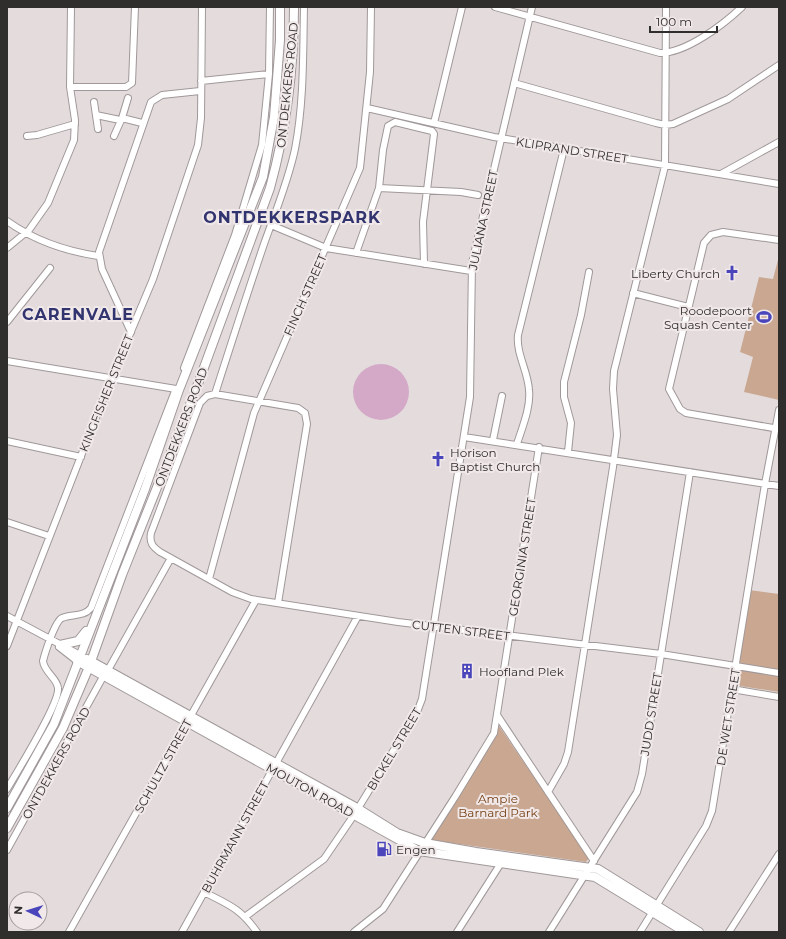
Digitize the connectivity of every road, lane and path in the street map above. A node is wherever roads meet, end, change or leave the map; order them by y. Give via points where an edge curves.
1 (71, 7) edge
2 (135, 7) edge
3 (202, 7) edge
4 (270, 7) edge
5 (280, 7) edge
6 (294, 7) edge
7 (304, 7) edge
8 (371, 7) edge
9 (462, 7) edge
10 (495, 7) edge
11 (532, 7) edge
12 (666, 7) edge
13 (742, 7) edge
14 (529, 17) junction
15 (666, 53) junction
16 (779, 65) edge
17 (269, 74) junction
18 (201, 81) junction
19 (514, 83) junction
20 (70, 87) junction
21 (200, 91) junction
22 (128, 98) dead end
23 (94, 102) dead end
24 (367, 108) junction
25 (96, 115) junction
26 (121, 119) junction
27 (434, 123) junction
28 (75, 124) junction
29 (142, 124) junction
30 (665, 125) junction
31 (98, 129) dead end
32 (27, 136) dead end
33 (114, 136) dead end
34 (501, 138) junction
35 (779, 142) edge
36 (564, 149) junction
37 (664, 166) junction
38 (721, 174) junction
39 (779, 184) edge
40 (379, 188) junction
41 (428, 190) junction
42 (478, 195) dead end
43 (7, 221) edge
44 (271, 226) junction
45 (25, 233) junction
46 (779, 240) edge
47 (7, 248) edge
48 (326, 248) junction
49 (356, 253) junction
50 (98, 256) junction
51 (424, 264) junction
52 (50, 268) dead end
53 (471, 271) junction
54 (589, 272) dead end
55 (633, 292) junction
56 (688, 306) junction
57 (7, 322) edge
58 (131, 332) junction
59 (7, 361) edge
60 (111, 379) junction
61 (176, 389) junction
62 (215, 394) junction
63 (502, 396) dead end
64 (259, 402) junction
65 (779, 410) edge
66 (777, 428) edge
67 (464, 437) junction
68 (493, 440) junction
69 (7, 441) edge
70 (517, 444) junction
71 (539, 447) junction
72 (568, 452) junction
73 (81, 457) junction
74 (615, 460) junction
75 (690, 472) junction
76 (765, 484) junction
77 (779, 486) edge
78 (7, 522) edge
79 (49, 536) junction
80 (154, 548) joint
81 (171, 558) junction
82 (209, 579) junction
83 (256, 600) junction
84 (278, 604) junction
85 (98, 608) junction
86 (7, 616) edge
87 (358, 616) junction
88 (17, 622) junction
89 (433, 627) junction
90 (509, 636) junction
91 (55, 643) junction
92 (585, 645) junction
93 (7, 646) edge
94 (660, 654) junction
95 (78, 658) junction
96 (90, 664) junction
97 (736, 666) junction
98 (106, 672) junction
99 (779, 673) edge
100 (732, 689) junction
101 (779, 697) edge
102 (497, 715) junction
103 (189, 719) junction
104 (274, 766) junction
105 (7, 789) edge
106 (548, 792) junction
107 (7, 808) edge
108 (356, 812) junction
109 (7, 828) edge
110 (425, 843) junction
111 (7, 850) edge
112 (419, 851) junction
113 (779, 854) edge
114 (503, 860) junction
115 (590, 867) junction
116 (204, 892) junction
117 (654, 908) junction
118 (246, 916) junction
119 (69, 932) edge
120 (182, 932) edge
121 (257, 932) edge
122 (354, 932) edge
123 (457, 932) edge
124 (549, 932) edge
125 (640, 932) edge
126 (685, 932) edge
127 (699, 932) edge
128 (729, 932) edge

1 - 20 street
2 - 20 street via 132,83 126,86
3 - 18 street, KINGFISHER STREET
4 - 17 street, ONTDEKKERS ROAD
5 - 85 main road, ONTDEKKERS ROAD via 274,117 263,177 179,390 145,489
6 - 96 main road, ONTDEKKERS ROAD via 294,38 285,122 270,188 195,392
7 - 44 street, ONTDEKKERS ROAD via 303,68 297,134 290,168
8 - 24 street, FINCH STREET
9 - 27 street
10 - 14 street
11 - 14 street, JULIANA STREET
12 - 15 street
13 - 15 street via 711,31 687,45
14 - 15 street via 657,53
14 - 19 street, JULIANA STREET
15 - 30 street
16 - 30 street via 728,99
17 - 18 street
17 - 61 street, ONTDEKKERS ROAD via 263,140 247,197
18 - 21 street, KINGFISHER STREET
19 - 30 street
19 - 34 street, JULIANA STREET
20 - 28 street
21 - 29 street via 157,97 147,107
21 - 58 street, KINGFISHER STREET via 201,124 198,145 154,279
22 - 26 street
23 - 25 street
24 - 27 street, KLIPRAND STREET
24 - 48 street, FINCH STREET via 360,168
25 - 26 street
25 - 31 street
26 - 29 street
26 - 33 street
27 - 34 street, KLIPRAND STREET
28 - 32 street
28 - 45 street via 74,140 51,198 38,219
29 - 50 street
30 - 37 street
34 - 36 street, KLIPRAND STREET
34 - 53 street, JULIANA STREET
35 - 38 street
36 - 37 street, KLIPRAND STREET
36 - 70 street via 518,335 518,345 530,390
37 - 38 street, KLIPRAND STREET
37 - 55 street
38 - 39 street, KLIPRAND STREET
40 - 41 street
40 - 41 street via 388,126 395,122 432,131 434,134
40 - 49 street
41 - 42 street
41 - 51 street via 423,222
43 - 45 street
44 - 48 street
44 - 62 street, ONTDEKKERS ROAD
45 - 47 street
45 - 50 street via 60,248
46 - 56 street via 724,232 711,235 704,243
48 - 49 street
48 - 64 street, FINCH STREET
49 - 51 street
50 - 58 street
51 - 53 street
52 - 57 street
53 - 67 street, JULIANA STREET via 471,389
54 - 72 street via 564,382 564,397 571,423
55 - 56 street
55 - 74 street via 613,374 617,435
56 - 66 street via 669,386 680,409 688,414
58 - 60 street, KINGFISHER STREET
59 - 60 street
60 - 61 street
60 - 73 street, KINGFISHER STREET
61 - 91 street, ONTDEKKERS ROAD via 91,608 85,613 60,619
62 - 64 street
62 - 80 street, ONTDEKKERS ROAD via 207,396 200,403 150,533 150,542
63 - 68 street
64 - 82 street, FINCH STREET
64 - 84 street via 298,408 304,411 307,424
65 - 66 street, DE WET STREET
66 - 76 street, DE WET STREET
67 - 68 street
67 - 89 street, BICKEL STREET
68 - 70 street
69 - 73 street
70 - 71 street
71 - 72 street
71 - 90 street, GEORGINIA STREET
72 - 74 street
73 - 79 street, KINGFISHER STREET
74 - 75 street
74 - 92 street
75 - 76 street
75 - 94 street, JUDD STREET
76 - 77 street
76 - 97 street, DE WET STREET
78 - 79 street
79 - 88 street, KINGFISHER STREET
80 - 81 street, CUTTEN STREET
81 - 82 street, CUTTEN STREET
81 - 98 street, ONTDEKKERS ROAD
82 - 83 street, CUTTEN STREET via 232,592
83 - 84 street, CUTTEN STREET
83 - 103 street, SCHULTZ STREET
84 - 87 street, CUTTEN STREET
85 - 91 main road via 81,638 74,643
85 - 95 main road, ONTDEKKERS ROAD
86 - 88 street, MOUTON ROAD
87 - 89 street, CUTTEN STREET
87 - 104 street, BUHRMANN STREET
88 - 91 street, MOUTON ROAD
88 - 93 street, KINGFISHER STREET
89 - 90 street, CUTTEN STREET
89 - 108 street, BICKEL STREET via 419,709
90 - 92 street, CUTTEN STREET
90 - 102 street, GEORGINIA STREET
91 - 95 street, MOUTON ROAD
91 - 105 street, ONTDEKKERS ROAD via 43,663 57,685 57,693 48,715
92 - 94 street, CUTTEN STREET
92 - 106 street via 567,757
94 - 97 street, CUTTEN STREET
94 - 115 street, JUDD STREET via 637,792
95 - 96 main road, MOUTON ROAD
95 - 107 main road, ONTDEKKERS ROAD via 54,724
96 - 98 main road, MOUTON ROAD
96 - 109 main road, ONTDEKKERS ROAD via 63,728
97 - 99 street, CUTTEN STREET
97 - 100 street, DE WET STREET
98 - 103 main road, MOUTON ROAD
98 - 111 street, ONTDEKKERS ROAD
100 - 101 street
100 - 117 street, DE WET STREET via 711,814
102 - 106 street
102 - 110 street, GEORGINIA STREET via 491,739
103 - 104 main road, MOUTON ROAD
103 - 119 street, SCHULTZ STREET
104 - 108 main road, MOUTON ROAD
104 - 116 street, BUHRMANN STREET
106 - 115 street
108 - 110 main road, MOUTON ROAD
108 - 112 main road, MOUTON ROAD
108 - 118 street, BICKEL STREET via 324,859
110 - 112 street, GEORGINIA STREET
110 - 114 main road, MOUTON ROAD
112 - 114 main road, MOUTON ROAD
112 - 122 street, GEORGINIA STREET via 383,909
113 - 128 street
114 - 115 main road, MOUTON ROAD
114 - 123 street
115 - 117 main road, MOUTON ROAD via 604,872
115 - 124 street, JUDD STREET
116 - 118 street
116 - 120 street, BUHRMANN STREET
117 - 125 street, DE WET STREET
117 - 126 main road
117 - 127 main road
118 - 121 street

